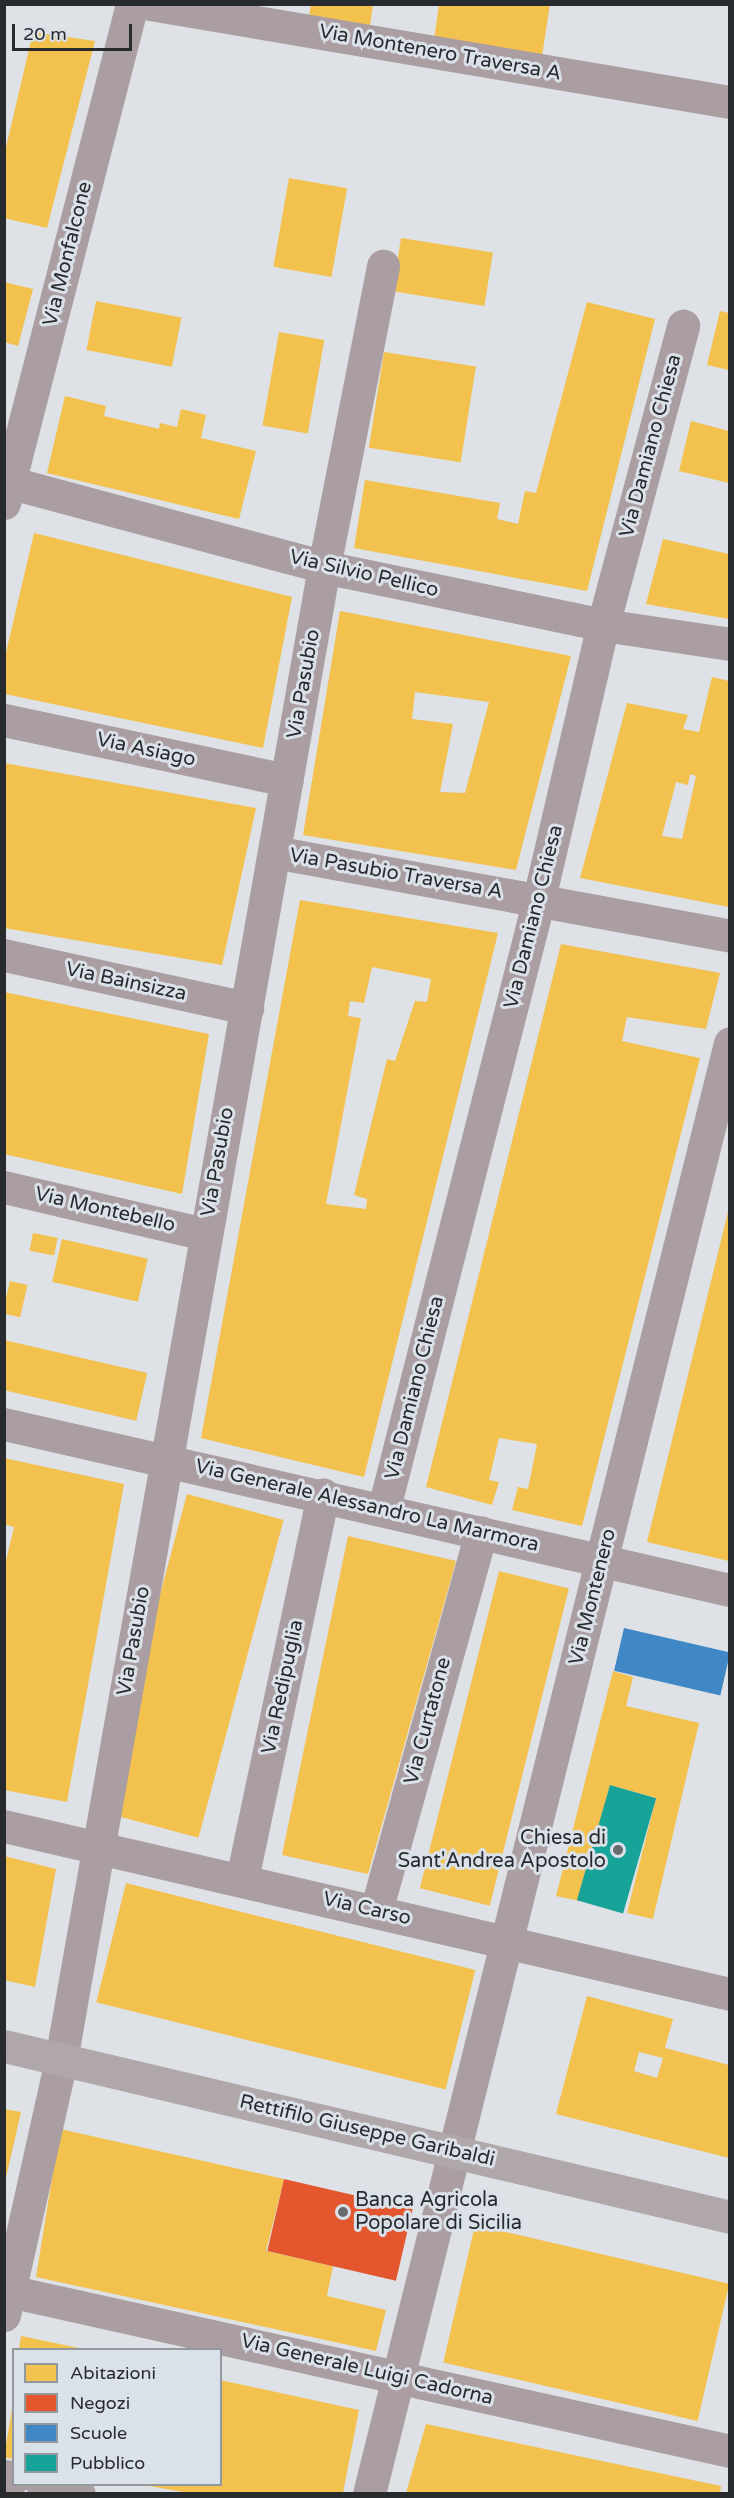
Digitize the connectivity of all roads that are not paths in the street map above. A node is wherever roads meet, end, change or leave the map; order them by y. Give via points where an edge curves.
1 (132, 4) edge
2 (150, 4) edge
3 (729, 102) edge
4 (383, 266) dead end
5 (683, 326) dead end
6 (6, 489) edge
7 (324, 567) junction
8 (603, 625) junction
9 (729, 644) edge
10 (4, 720) edge
11 (286, 780) junction
12 (274, 852) junction
13 (539, 899) junction
14 (729, 936) edge
15 (4, 955) edge
16 (247, 1008) junction
17 (729, 1043) edge
18 (4, 1187) edge
19 (205, 1233) junction
20 (4, 1424) edge
21 (166, 1460) junction
22 (323, 1494) junction
23 (384, 1508) junction
24 (481, 1532) junction
25 (602, 1561) junction
26 (729, 1590) edge
27 (4, 1826) edge
28 (98, 1849) junction
29 (242, 1879) junction
30 (376, 1911) junction
31 (507, 1942) junction
32 (729, 1994) edge
33 (4, 2046) edge
34 (61, 2060) junction
35 (455, 2151) junction
36 (729, 2217) edge
37 (6, 2298) edge
38 (399, 2377) junction
39 (729, 2451) edge
40 (50, 2486) edge
41 (80, 2493) edge
42 (369, 2493) edge

1 - 6 street, Via Monfalcone
2 - 3 street, Via Montenero Traversa A
4 - 7 street, Via Pasubio
5 - 8 street, Via Damiano Chiesa
6 - 7 street, Via Silvio Pellico
7 - 8 street, Via Silvio Pellico
7 - 11 street, Via Pasubio
8 - 9 street, Via Silvio Pellico
8 - 13 street, Via Damiano Chiesa
10 - 11 street, Via Asiago
11 - 12 street, Via Pasubio
12 - 13 street, Via Pasubio Traversa A
12 - 16 street, Via Pasubio
13 - 14 street, Via Pasubio Traversa A
13 - 23 street, Via Damiano Chiesa
15 - 16 street, Via Bainsizza
16 - 19 street, Via Pasubio
17 - 25 street, Via Montenero
18 - 19 street, Via Montebello
19 - 21 street, Via Pasubio
20 - 21 street, Via Generale Alessandro La Marmora
21 - 22 street, Via Generale Alessandro La Marmora
21 - 28 street, Via Pasubio
22 - 23 street, Via Generale Alessandro La Marmora
22 - 29 street, Via Redipuglia
23 - 24 street, Via Generale Alessandro La Marmora
24 - 25 street, Via Generale Alessandro La Marmora
24 - 30 street, Via Curtatone
25 - 26 street, Via Generale Alessandro La Marmora
25 - 31 street, Via Montenero
27 - 28 street, Via Carso
28 - 29 street, Via Carso
28 - 34 street, Via Pasubio
29 - 30 street, Via Carso
30 - 31 street, Via Carso
31 - 32 street, Via Carso
31 - 35 street, Via Montenero
33 - 34 main road, Rettifilo Giuseppe Garibaldi
34 - 35 main road, Rettifilo Giuseppe Garibaldi
34 - 37 street, Via Pasubio
35 - 36 main road, Rettifilo Giuseppe Garibaldi
35 - 38 street, Via Montenero
37 - 38 street, Via Generale Luigi Cadorna
38 - 39 street, Via Generale Luigi Cadorna
38 - 42 street, Via Montenero
40 - 41 street

